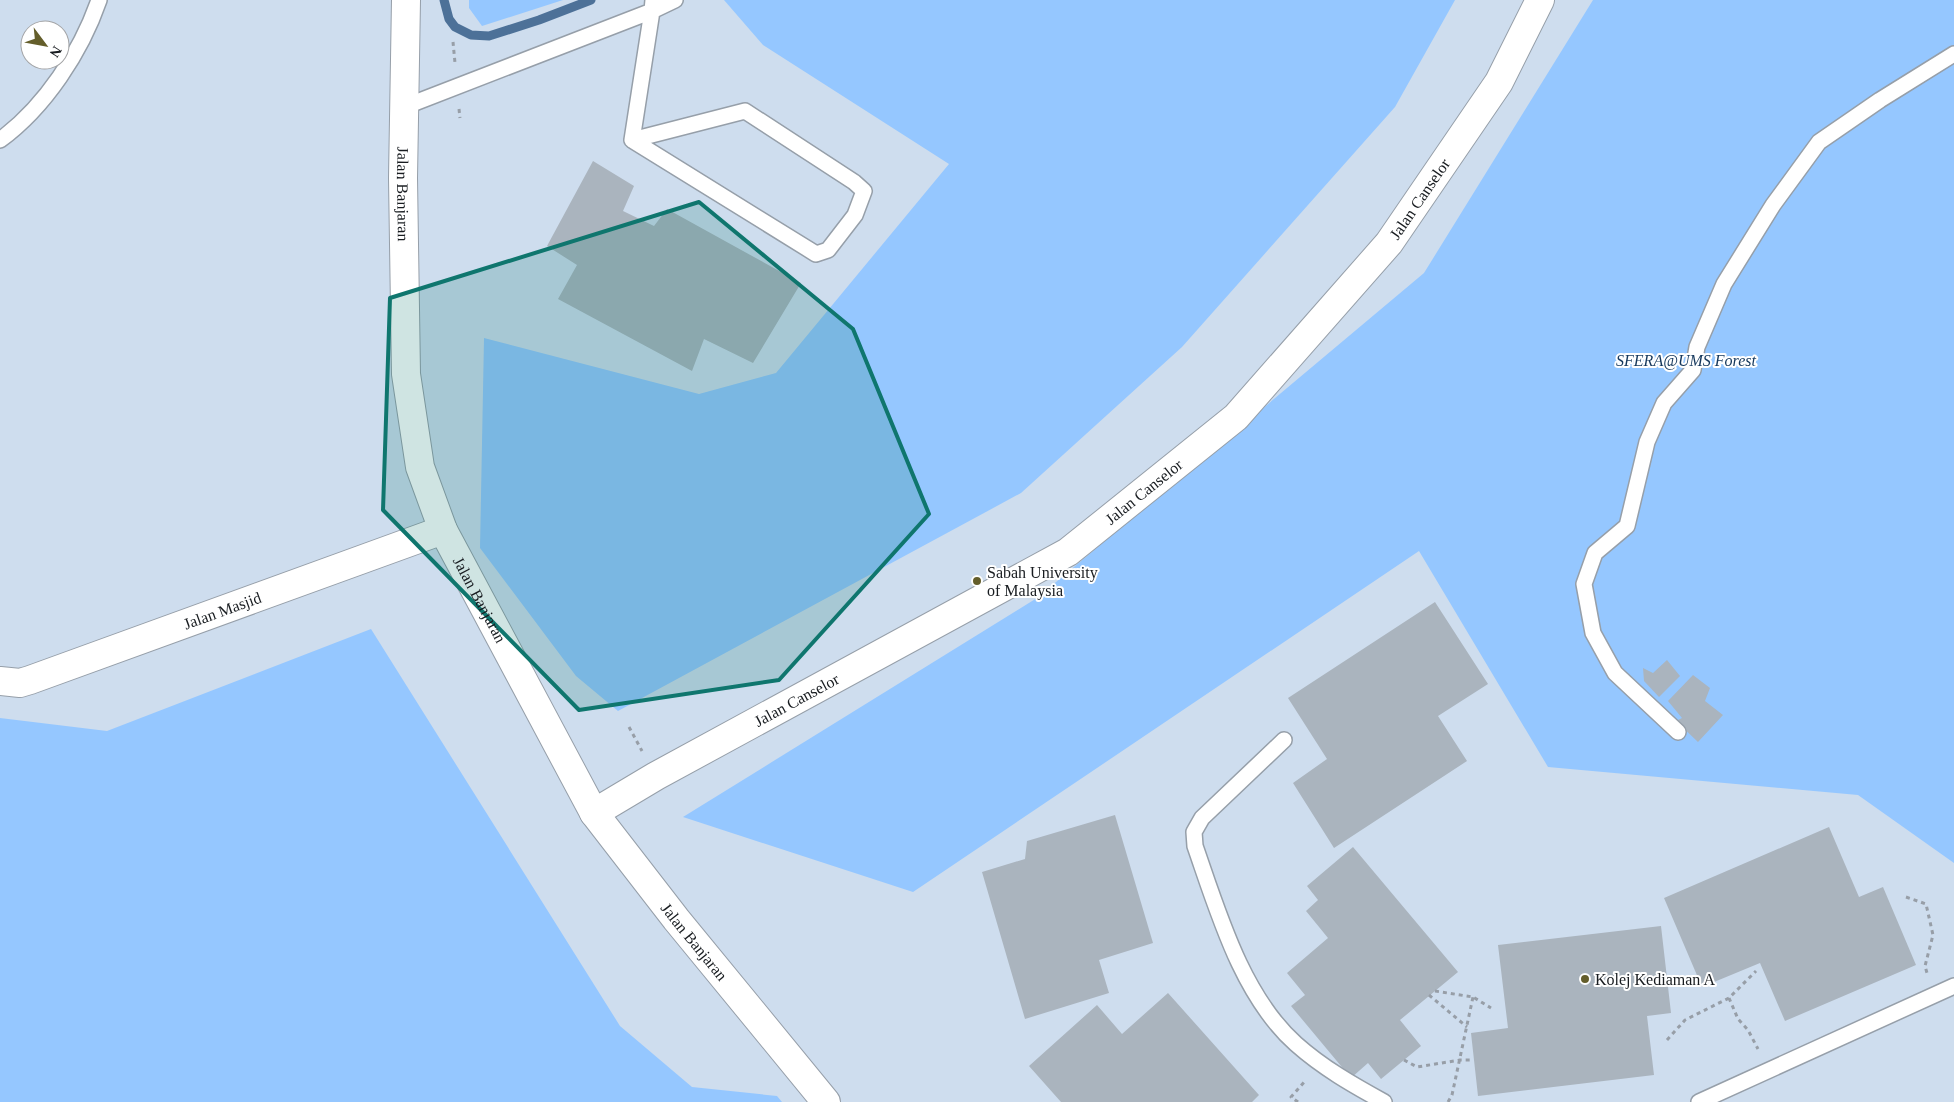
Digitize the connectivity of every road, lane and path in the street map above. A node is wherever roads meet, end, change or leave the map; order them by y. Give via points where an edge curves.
1 (100, 0) edge
2 (406, 0) edge
3 (675, 0) edge
4 (1540, 0) edge
5 (653, 6) edge
6 (1954, 54) edge
7 (404, 107) junction
8 (0, 140) edge
9 (632, 140) junction
10 (443, 530) junction
11 (0, 681) edge
12 (1678, 732) dead end
13 (1284, 740) dead end
14 (594, 813) junction
15 (1906, 898) dead end
16 (1756, 971) dead end
17 (1954, 986) edge
18 (1435, 991) dead end
19 (1936, 994) junction
20 (1429, 995) dead end
21 (1473, 997) junction
22 (1729, 998) junction
23 (1492, 1008) dead end
24 (1467, 1027) junction
25 (1667, 1040) dead end
26 (1404, 1060) dead end
27 (1460, 1060) junction
28 (1470, 1060) dead end
29 (1318, 1062) junction
30 (1770, 1071) junction
31 (826, 1102) edge
32 (1298, 1102) edge
33 (1384, 1102) edge
34 (1448, 1102) edge
35 (1699, 1102) edge

1 - 8 lane via 62,74 18,126
2 - 7 street, Jalan Banjaran
3 - 5 lane
4 - 14 street, Jalan Canselor via 1499,82 1389,243 1236,418 1068,552 656,776
5 - 7 lane
5 - 9 lane
6 - 12 lane via 1819,142 1773,204 1724,284 1697,347 1693,370 1664,403 1647,442 1626,526 1595,553 1584,584 1593,633 1615,673
7 - 10 street, Jalan Banjaran via 406,374 420,467
9 - 9 lane via 745,112 864,191 855,215 828,250 816,254
10 - 11 street, Jalan Masjid via 30,680 20,683
10 - 14 street, Jalan Banjaran
13 - 29 lane via 1202,818 1194,832 1195,846 1247,980 1269,1014 1294,1042
14 - 31 street, Jalan Banjaran via 676,920
15 - 19 path via 1926,904 1933,935 1925,966
16 - 22 path
17 - 19 lane
18 - 21 path
19 - 30 lane
20 - 24 path
21 - 23 path
21 - 24 path
22 - 25 path via 1685,1020
22 - 30 path
24 - 27 path
26 - 27 path via 1417,1067
27 - 28 path
27 - 34 path
29 - 32 path via 1291,1097
29 - 33 lane via 1336,1076
30 - 35 lane

